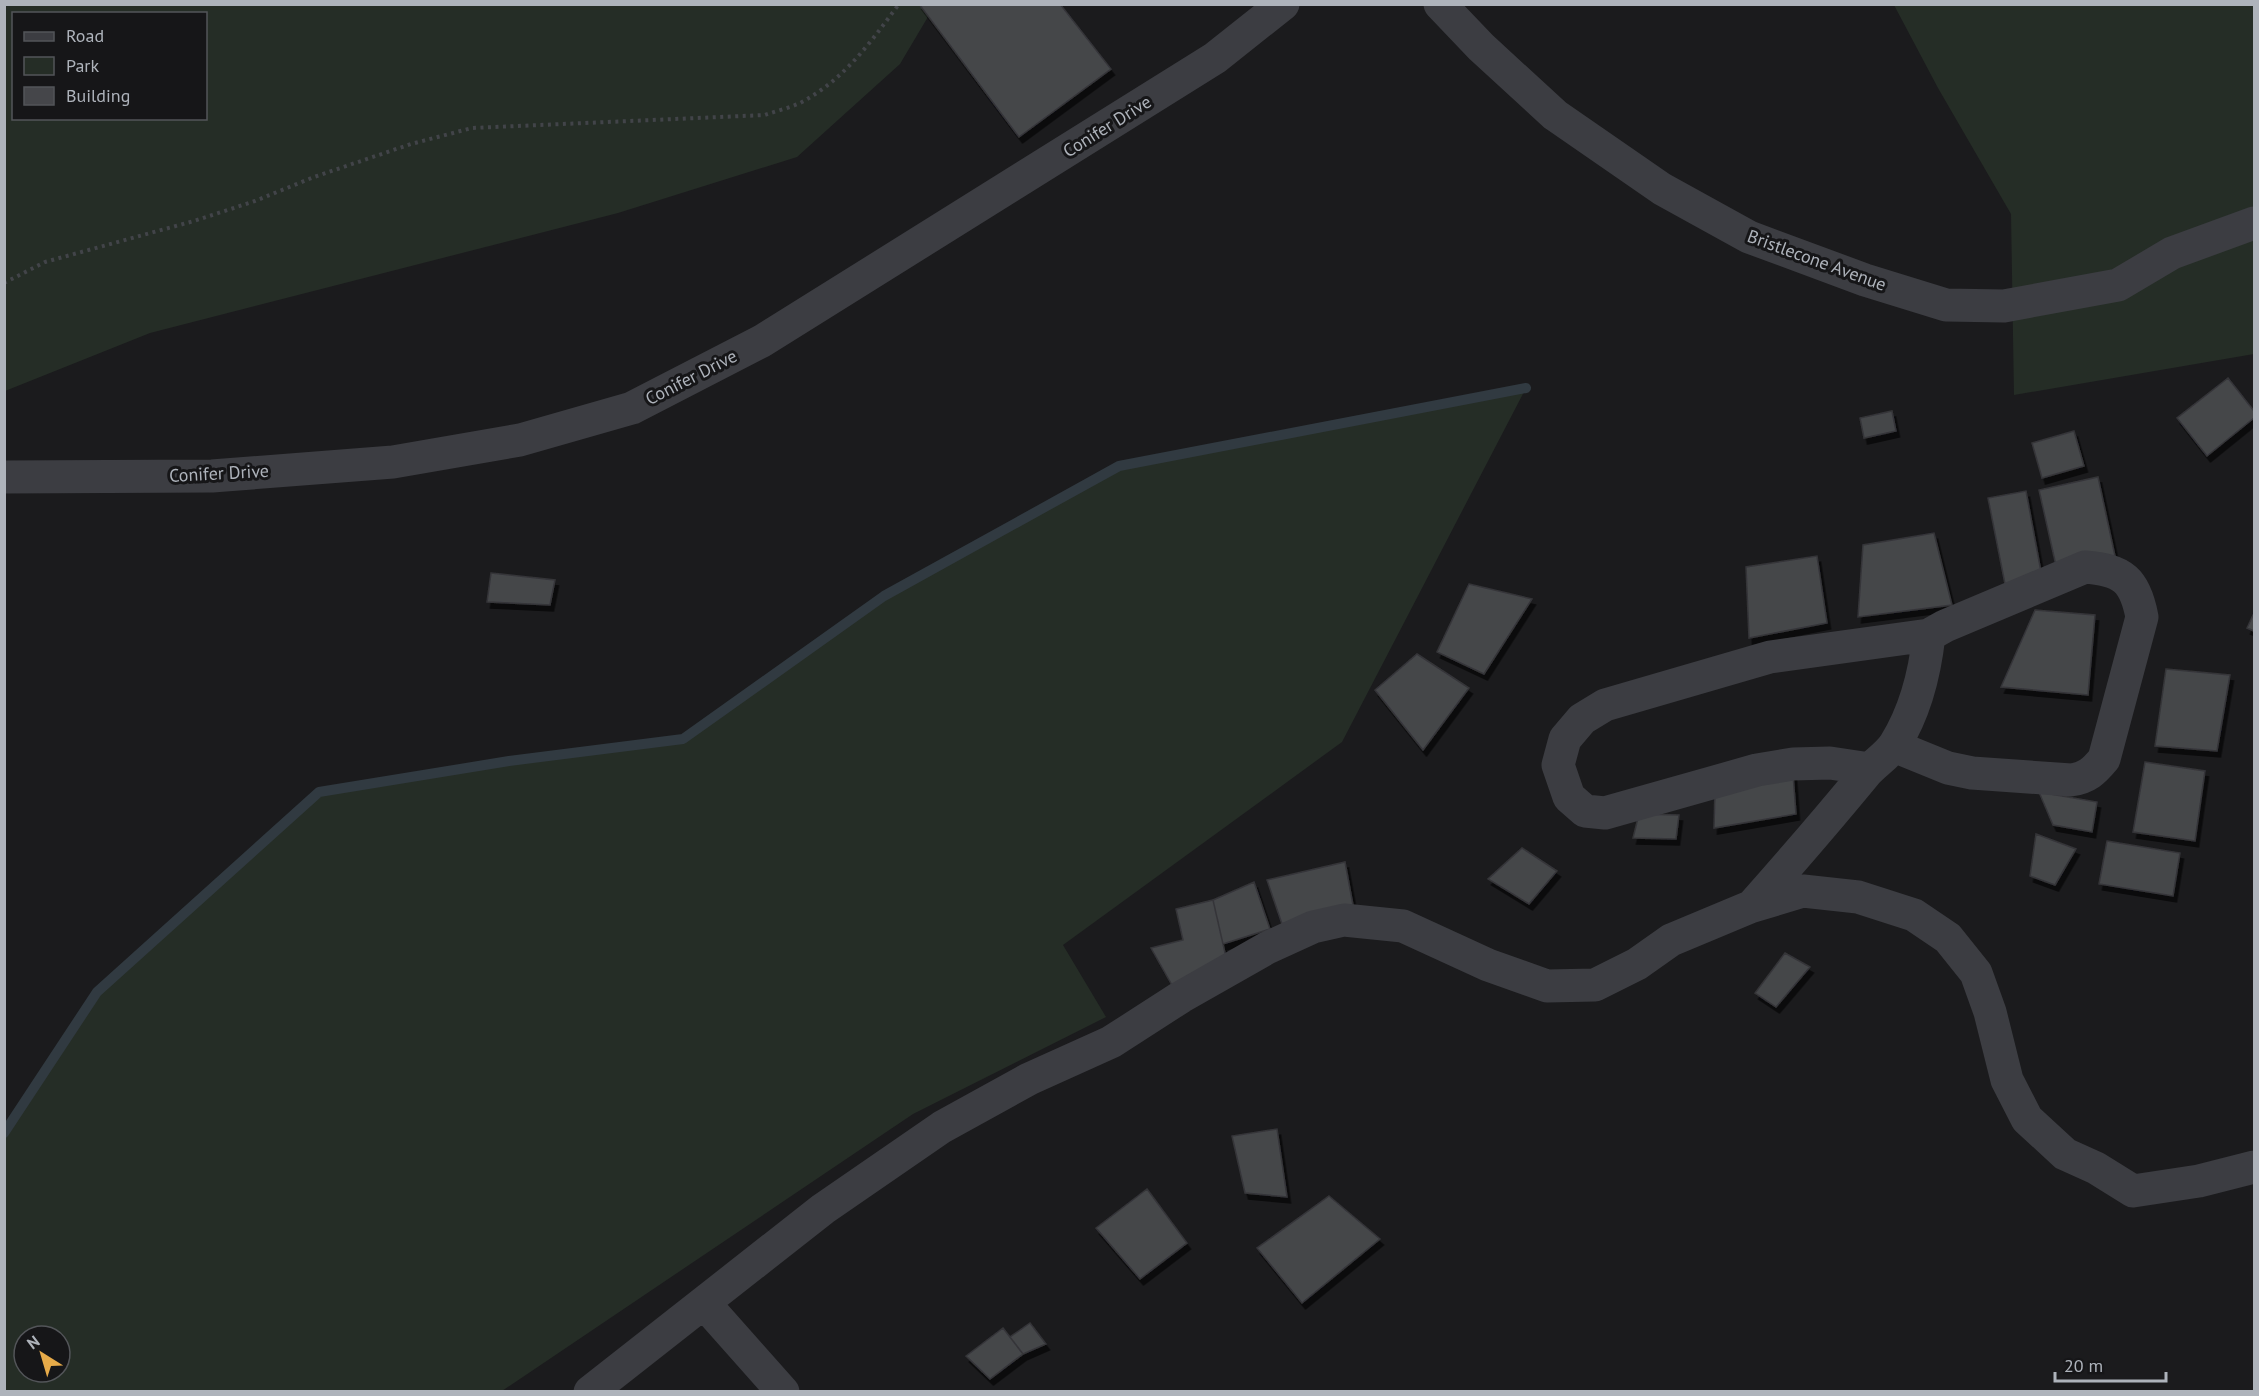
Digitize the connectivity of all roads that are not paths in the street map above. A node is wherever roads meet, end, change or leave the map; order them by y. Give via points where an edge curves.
1 (1283, 4) edge
2 (1440, 4) edge
3 (2254, 223) edge
4 (4, 477) edge
5 (1929, 635) junction
6 (1894, 746) junction
7 (1870, 769) junction
8 (1750, 907) junction
9 (2254, 1167) edge
10 (704, 1304) junction
11 (590, 1392) edge
12 (783, 1392) edge

1 - 4 street, Conifer Drive via 1215,58 762,341 632,408 520,440 393,462 212,476
2 - 3 street, Bristlecone Avenue via 1556,115 1662,189 1749,237 1864,280 1946,305 2004,306 2118,285 2172,253
5 - 6 street via 1911,711
5 - 6 street via 2085,567 2107,569 2124,577 2138,596 2142,617 2104,759 2084,778 1956,770
5 - 7 street via 1770,657 1605,705 1582,718 1565,739 1558,765 1569,797 1585,811 1605,813 1757,770 1793,764 1830,763
6 - 7 street
7 - 8 street
8 - 9 street via 1803,891 1858,897 1914,915 1948,938 1976,973 2007,1080 2027,1119 2065,1154 2133,1191 2199,1181
8 - 10 street via 1671,940 1595,985 1547,986 1488,965 1403,926 1344,920 1313,927 1267,948 1111,1042 1029,1079 942,1127 823,1209
10 - 11 street
10 - 12 street

